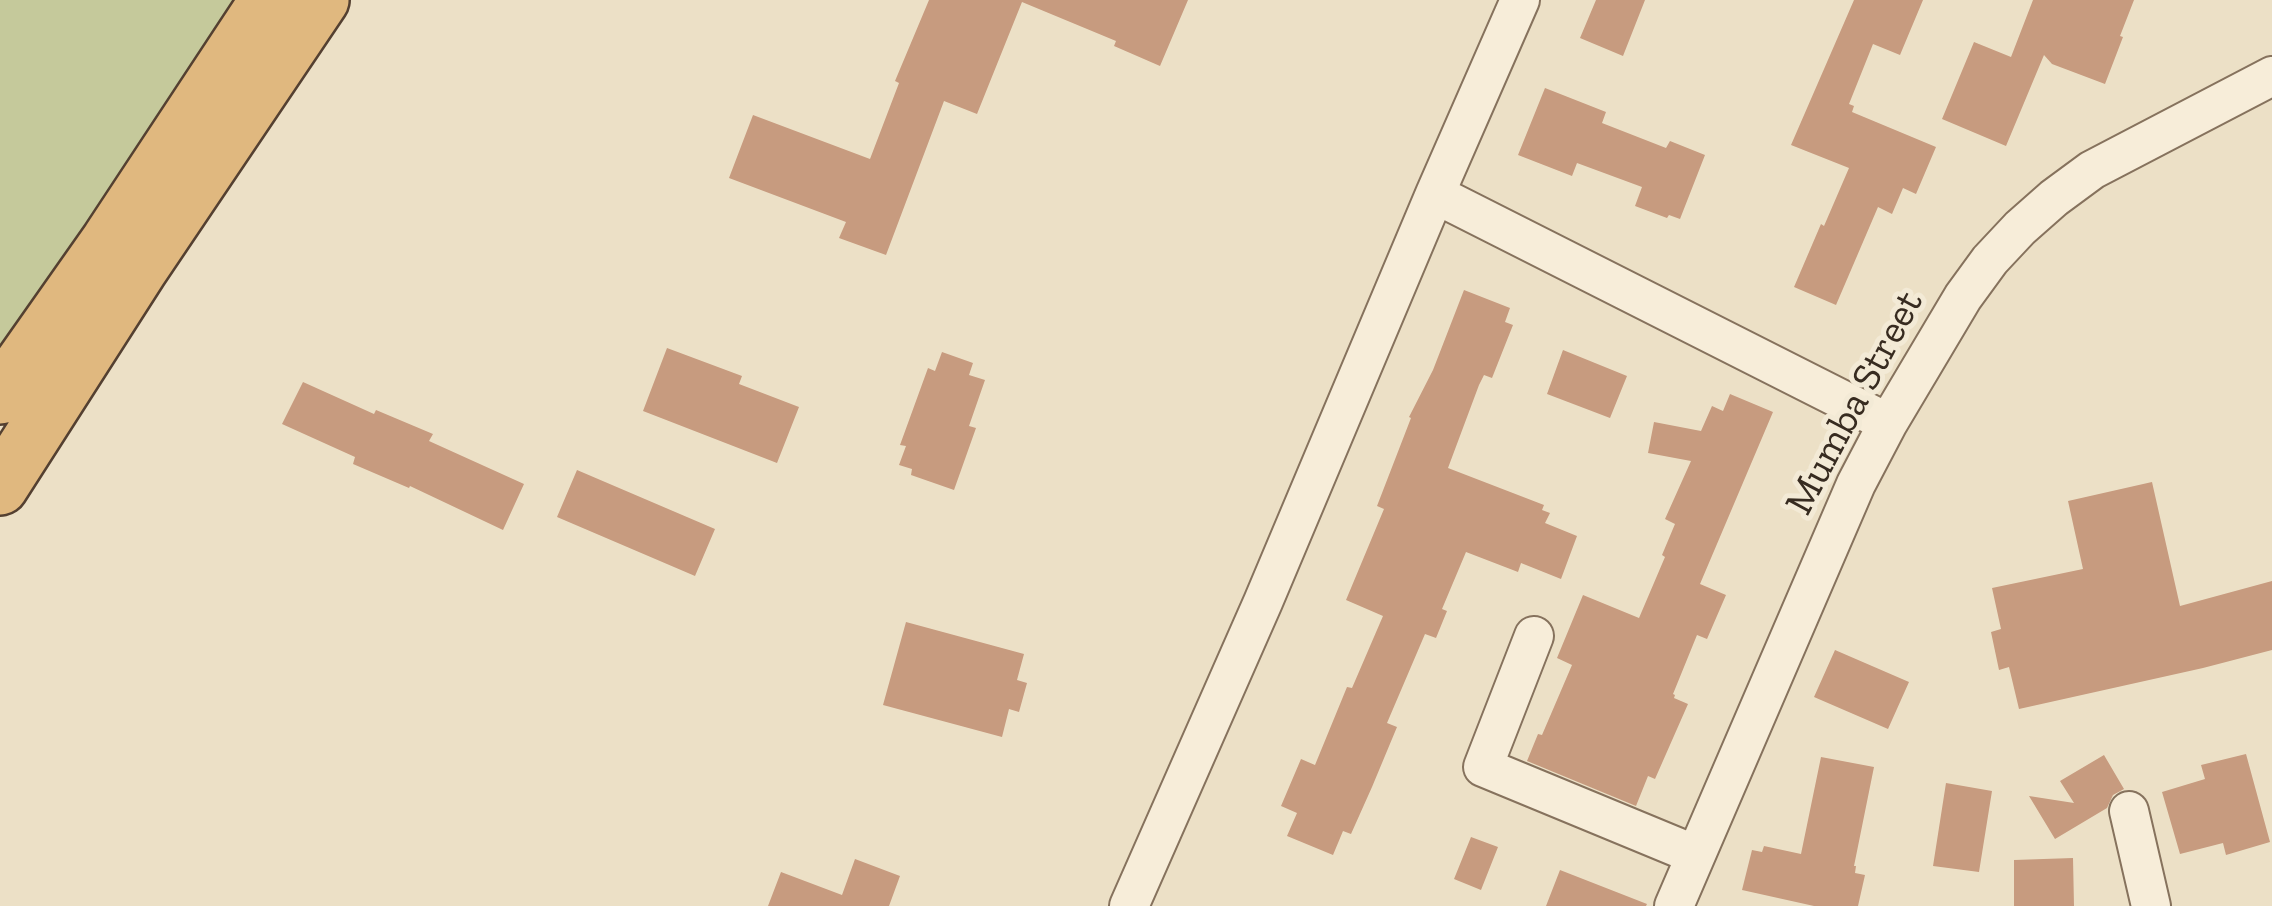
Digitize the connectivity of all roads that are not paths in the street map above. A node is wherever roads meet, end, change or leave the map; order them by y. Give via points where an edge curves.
1 (268, 0) edge
2 (321, 0) edge
3 (1520, 0) edge
4 (2272, 76) edge
5 (1435, 194) junction
6 (0, 396) edge
7 (1888, 423) junction
8 (0, 487) edge
9 (1534, 636) dead end
10 (2129, 810) dead end
11 (1696, 855) junction
12 (1129, 906) edge
13 (1674, 906) edge
14 (2151, 906) edge

1 - 6 highway
2 - 8 highway
3 - 5 street
4 - 7 street, Mumba Street via 2092,170 2020,228 1963,297
5 - 7 street
5 - 12 street
7 - 11 street, Mumba Street
9 - 11 street via 1483,767
10 - 14 street
11 - 13 street, Mumba Street

